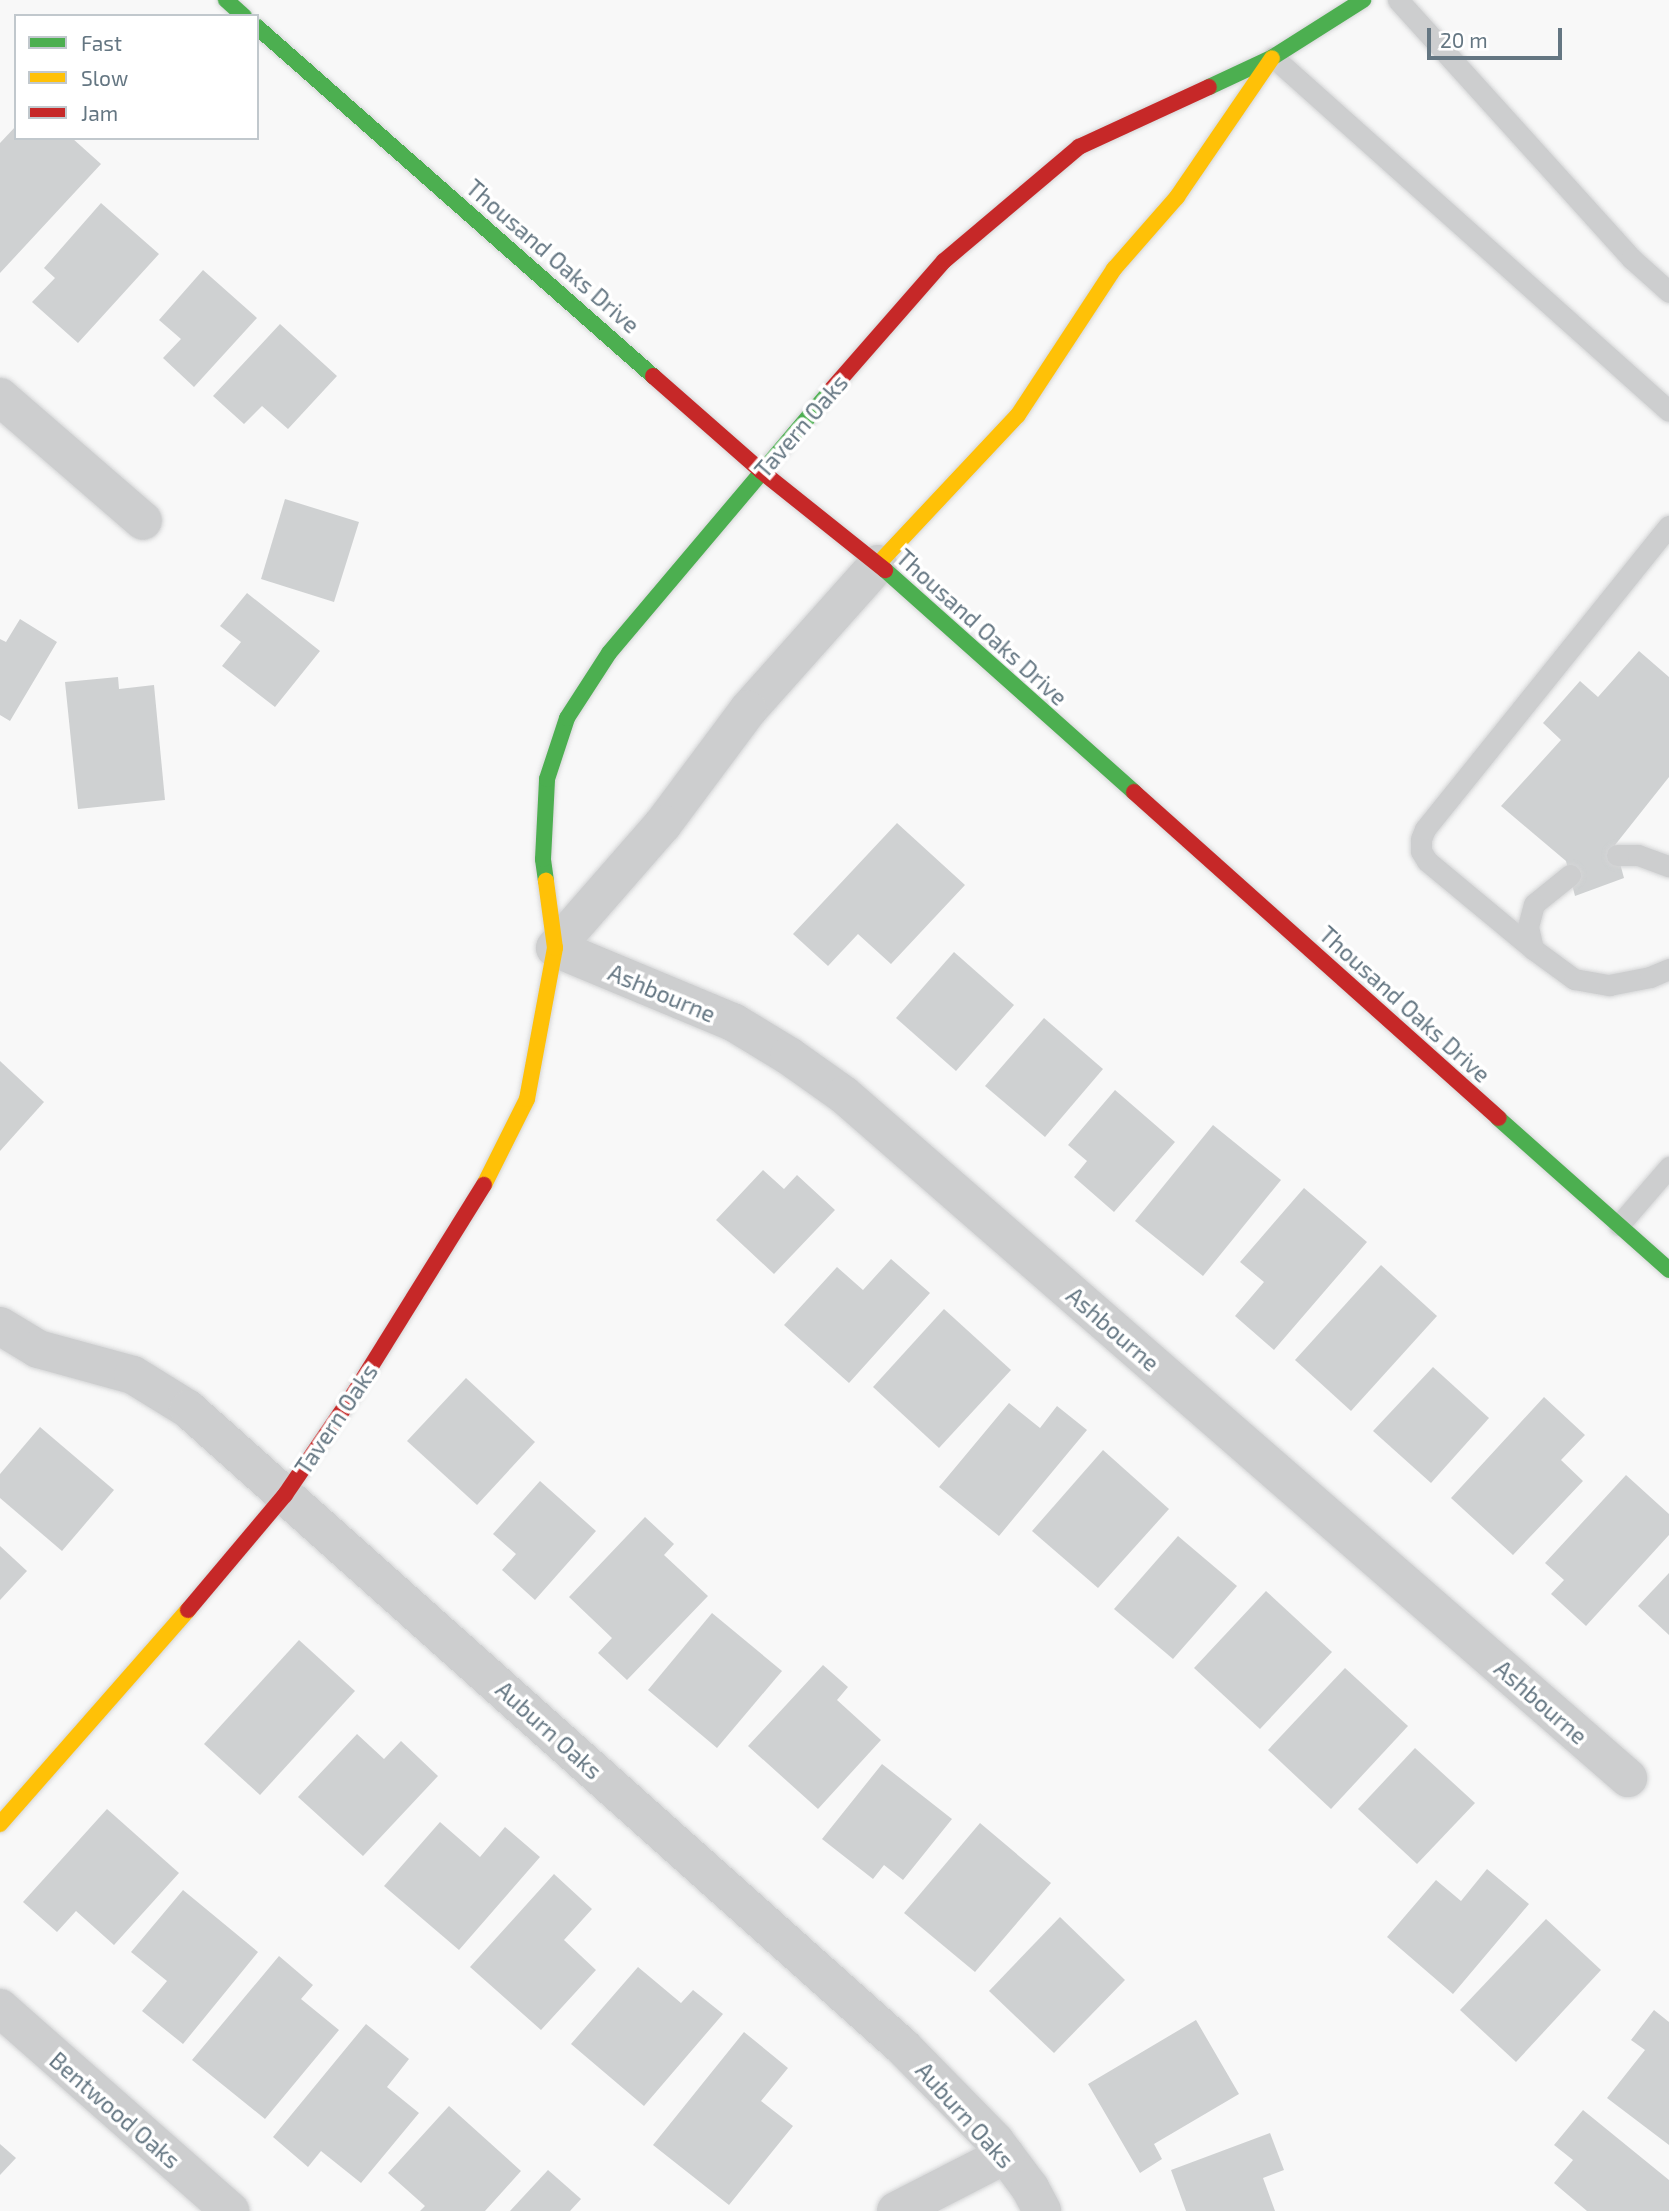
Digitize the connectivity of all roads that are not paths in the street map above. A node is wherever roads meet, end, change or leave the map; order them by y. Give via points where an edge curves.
1 (226, 0) edge
2 (1363, 0) edge
3 (1398, 0) edge
4 (242, 14) edge
5 (259, 29) edge
6 (1273, 57) junction
7 (1669, 292) edge
8 (0, 397) edge
9 (1669, 411) edge
10 (761, 471) junction
11 (143, 521) dead end
12 (1669, 526) edge
13 (878, 564) junction
14 (1617, 855) dead end
15 (1669, 866) edge
16 (1570, 875) dead end
17 (555, 948) junction
18 (1533, 949) junction
19 (1669, 969) edge
20 (1669, 1167) edge
21 (1619, 1225) junction
22 (1669, 1270) edge
23 (0, 1326) edge
24 (285, 1495) junction
25 (1628, 1778) dead end
26 (0, 1825) edge
27 (0, 2008) edge
28 (1005, 2155) junction
29 (230, 2211) edge
30 (896, 2211) edge
31 (1042, 2211) edge

1 - 4 street
2 - 6 street, Tavern Oaks
3 - 7 lane via 1631,258
5 - 10 street, Thousand Oaks Drive
6 - 9 lane
6 - 10 street, Tavern Oaks via 1079,147 944,261
6 - 13 street, Tavern Oaks via 1177,197 1114,269 1018,415
8 - 11 street
10 - 13 street, Thousand Oaks Drive
10 - 17 street, Tavern Oaks via 610,653 567,718 547,779 543,859
12 - 18 lane via 1421,839 1427,861
13 - 17 street, Tavern Oaks via 748,710 663,824
13 - 21 street, Thousand Oaks Drive
14 - 15 lane via 1638,855
16 - 18 lane via 1534,904 1528,927
17 - 24 street, Tavern Oaks via 527,1099 473,1207
17 - 25 street, Ashbourne via 733,1022 844,1095
18 - 19 lane via 1574,979 1609,985
20 - 21 lane
21 - 22 street, Thousand Oaks Drive
23 - 24 street, Auburn Oaks via 38,1349 133,1375 188,1409
24 - 26 street, Tavern Oaks
24 - 28 street, Auburn Oaks via 904,2048
27 - 29 street, Bentwood Oaks
28 - 30 street
28 - 31 street, Auburn Oaks

